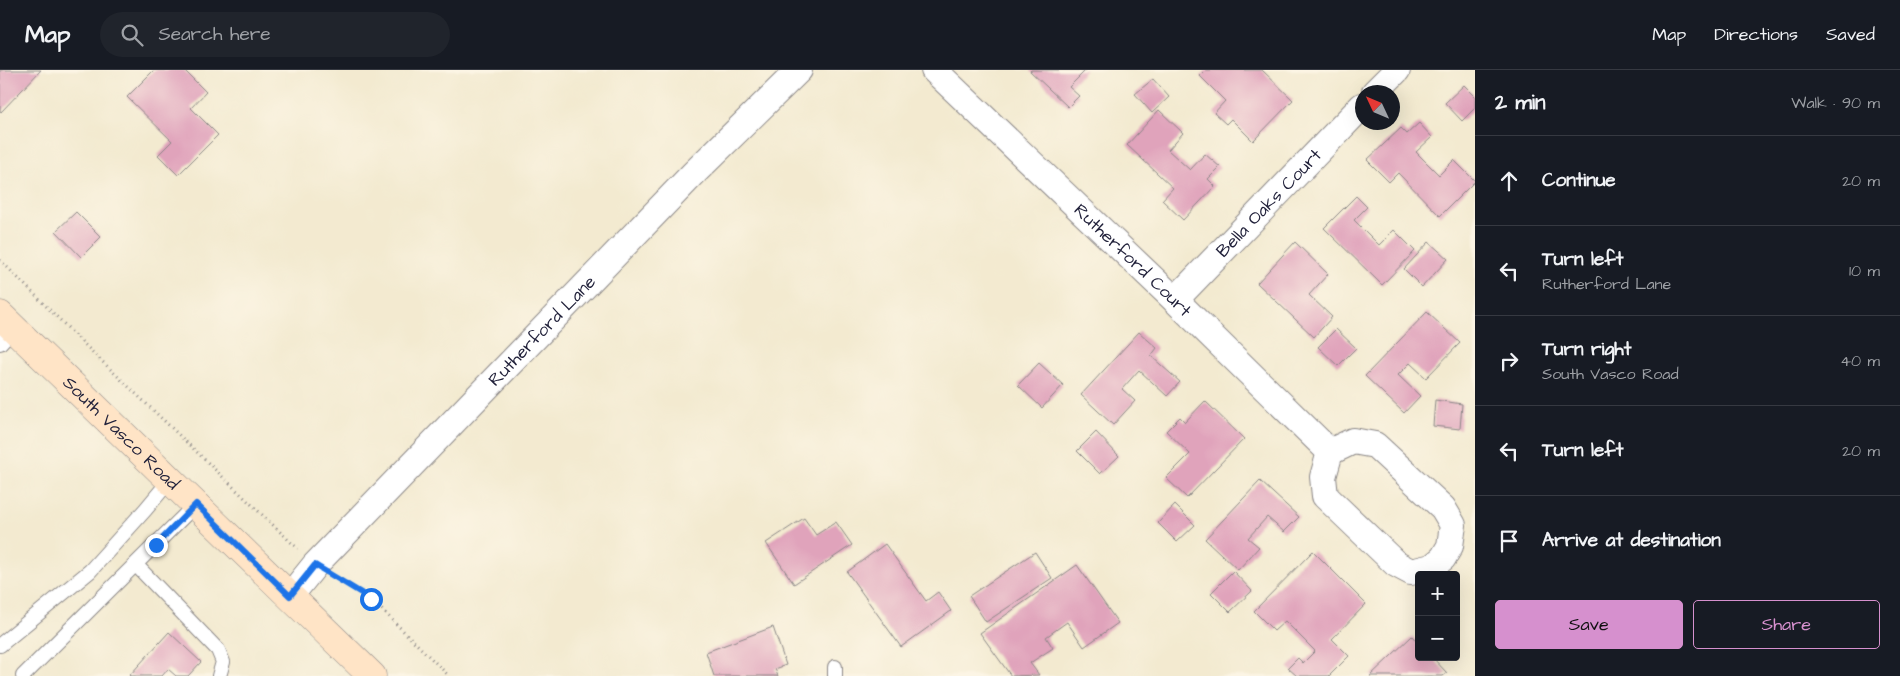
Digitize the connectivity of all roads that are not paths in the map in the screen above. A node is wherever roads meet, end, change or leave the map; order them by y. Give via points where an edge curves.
1 (799, 70) edge
2 (934, 70) edge
3 (1397, 70) edge
4 (1382, 85) edge
5 (1355, 113) edge
6 (1175, 300) junction
7 (5, 328) edge
8 (1330, 452) junction
9 (170, 480) junction
10 (196, 504) junction
11 (136, 565) junction
12 (290, 596) junction
13 (0, 645) edge
14 (23, 676) edge
15 (219, 676) edge
16 (372, 676) edge

1 - 12 street, Rutherford Lane via 694,173 315,565
2 - 6 street, Rutherford Court
3 - 4 street
5 - 6 street, Bella Oaks Court
6 - 8 street, Rutherford Court
7 - 9 main road, South Vasco Road
8 - 8 street via 1323,477 1325,496 1396,564 1411,572 1432,567 1443,558 1450,546 1453,525 1443,508 1375,445 1353,441
9 - 10 main road, South Vasco Road
9 - 13 lane via 90,571
10 - 11 lane
10 - 12 main road, South Vasco Road
11 - 14 lane
11 - 15 lane via 218,650 223,662
12 - 16 main road, South Vasco Road

